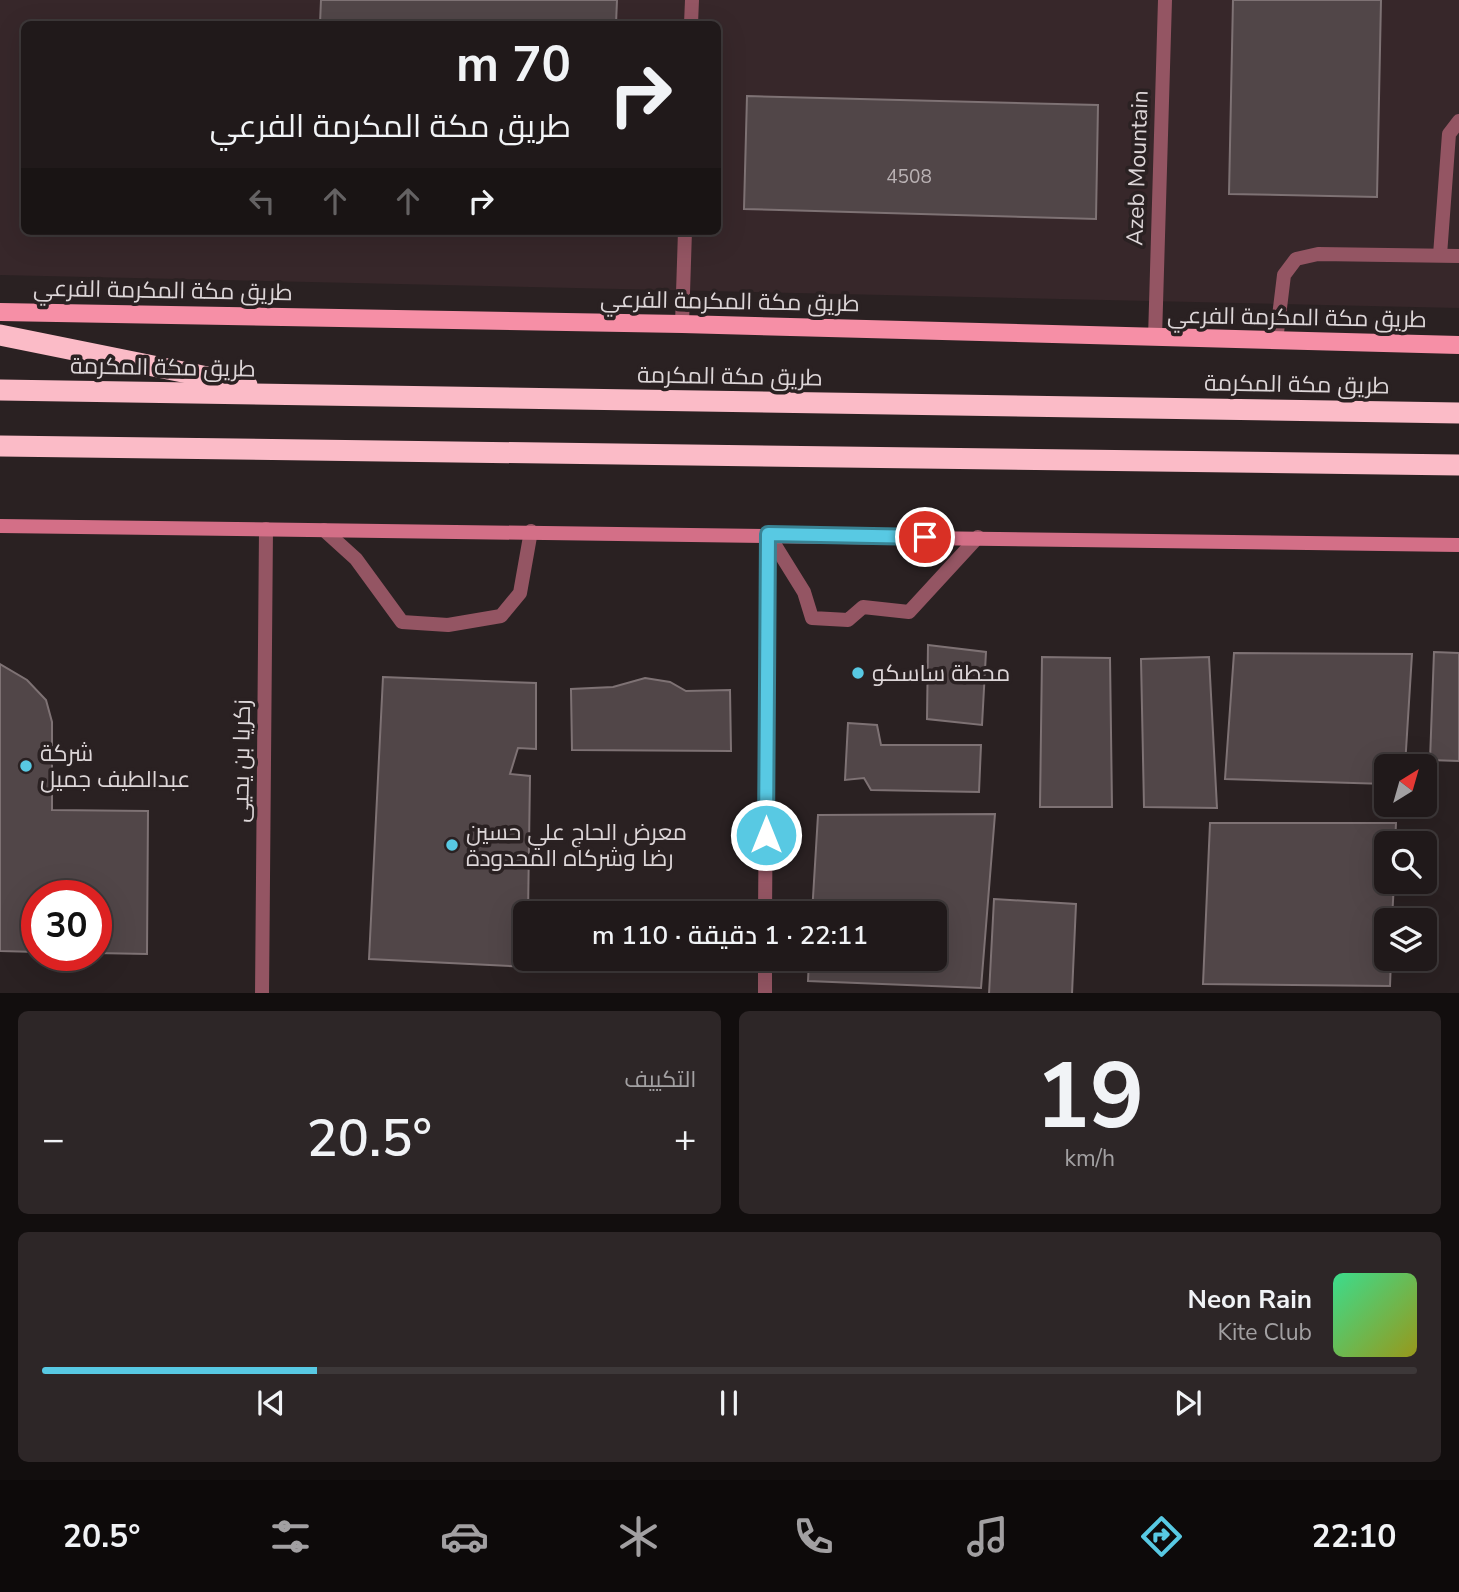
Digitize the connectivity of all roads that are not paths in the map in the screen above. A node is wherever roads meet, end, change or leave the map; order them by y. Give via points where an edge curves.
1 (692, 0) edge
2 (1165, 0) edge
3 (691, 21) edge
4 (1459, 121) edge
5 (685, 235) edge
6 (1440, 255) junction
7 (1459, 256) edge
8 (0, 312) edge
9 (682, 324) junction
10 (0, 335) edge
11 (1154, 338) junction
12 (1276, 341) junction
13 (1459, 345) edge
14 (0, 390) edge
15 (301, 396) junction
16 (1459, 413) edge
17 (0, 446) edge
18 (44, 447) junction
19 (0, 453) edge
20 (1459, 465) edge
21 (0, 526) edge
22 (266, 529) junction
23 (324, 530) junction
24 (531, 531) junction
25 (768, 534) junction
26 (978, 537) junction
27 (1459, 545) edge
28 (765, 901) edge
29 (765, 971) edge
30 (262, 993) edge
31 (765, 993) edge

1 - 3 street
2 - 11 street, Azeb Mountain
4 - 6 street via 1449,134
5 - 9 street
6 - 7 street
6 - 12 street via 1318,254 1296,259 1284,275
8 - 9 main road, طريق مكة المكرمة الفرعي
9 - 11 main road, طريق مكة المكرمة الفرعي
10 - 15 highway
11 - 12 main road, طريق مكة المكرمة الفرعي
12 - 13 main road, طريق مكة المكرمة الفرعي
14 - 15 highway, طريق مكة المكرمة
15 - 16 highway, طريق مكة المكرمة
17 - 18 highway
18 - 19 highway
18 - 20 highway
21 - 22 main road
22 - 23 main road
22 - 30 street, زكريا بن يحيى
23 - 24 main road
23 - 24 street via 356,559 402,622 448,625 501,616 520,593
24 - 25 main road
25 - 26 main road
25 - 26 street via 804,592 812,618 848,620 863,607 909,612
25 - 28 street
26 - 27 main road
29 - 31 street

